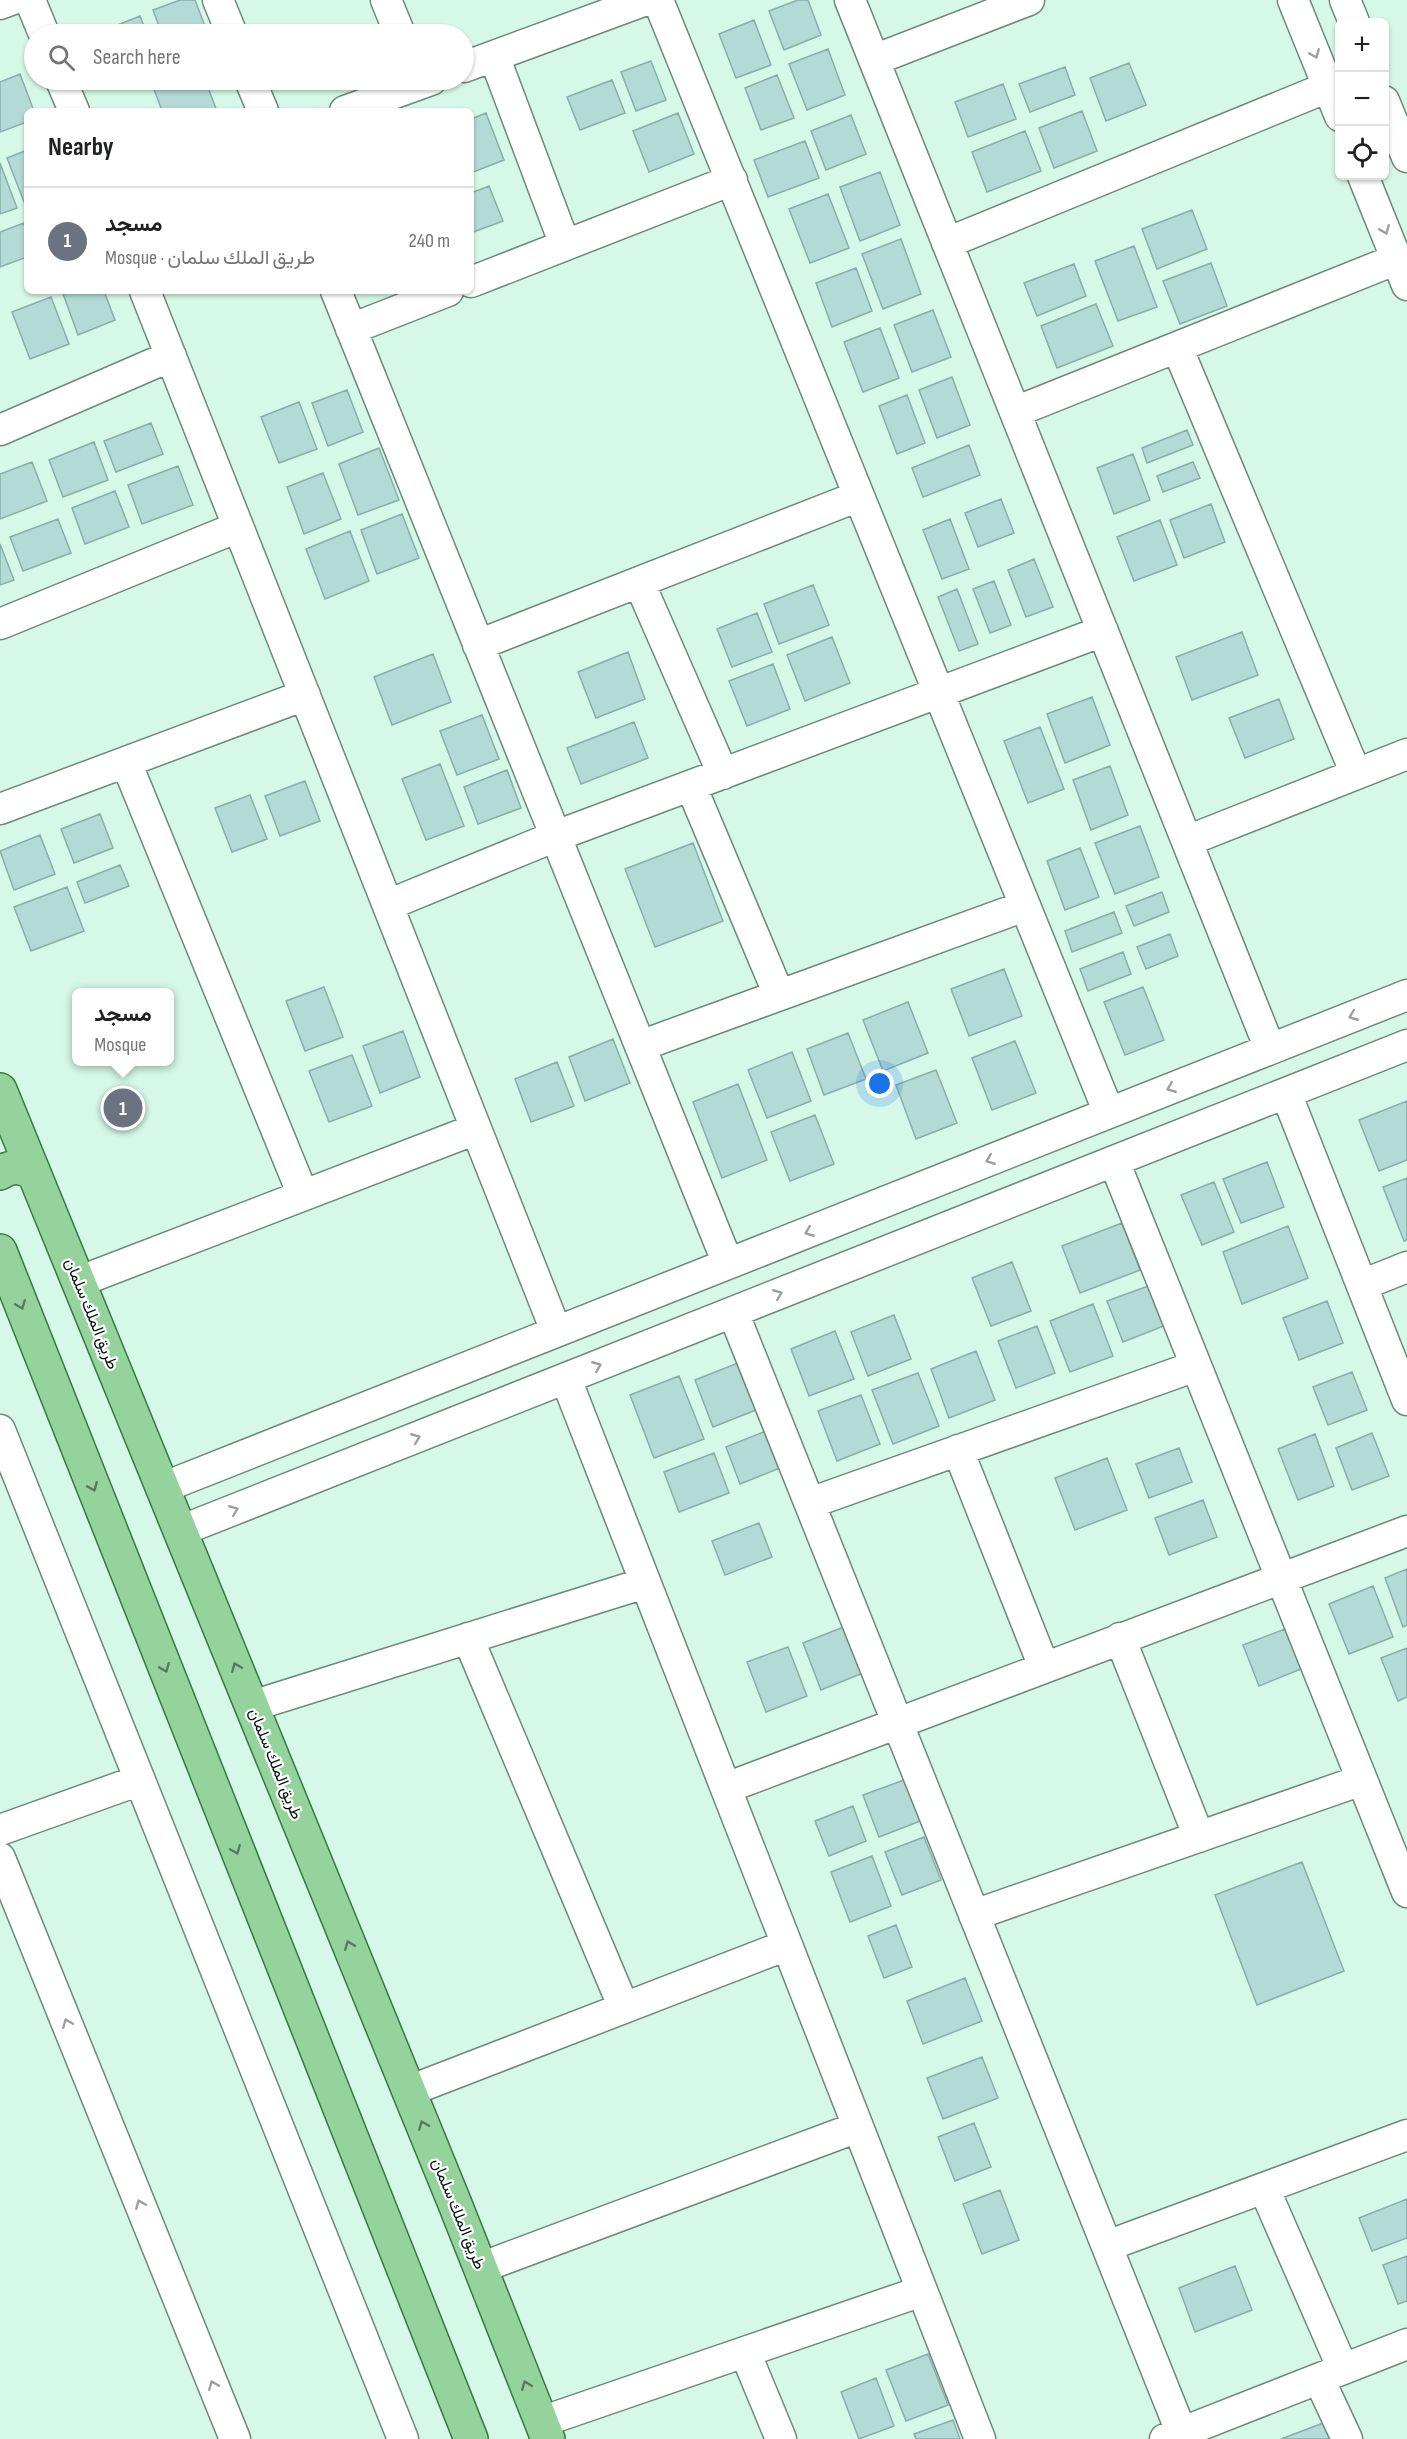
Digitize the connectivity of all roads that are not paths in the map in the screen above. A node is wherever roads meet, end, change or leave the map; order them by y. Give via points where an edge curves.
1 (10, 0) edge
2 (30, 0) edge
3 (218, 0) edge
4 (386, 0) edge
5 (646, 0) edge
6 (658, 0) edge
7 (850, 0) edge
8 (1029, 0) edge
9 (1293, 0) edge
10 (1345, 0) edge
11 (0, 4) edge
12 (1352, 18) edge
13 (40, 24) edge
14 (228, 24) edge
15 (396, 24) edge
16 (494, 56) junction
17 (874, 60) junction
18 (474, 63) edge
19 (1328, 87) junction
20 (66, 90) edge
21 (254, 90) edge
22 (400, 90) edge
23 (1335, 104) edge
24 (73, 108) edge
25 (262, 108) edge
26 (353, 108) edge
27 (1389, 113) edge
28 (1407, 157) edge
29 (732, 180) junction
30 (1366, 180) edge
31 (947, 243) junction
32 (565, 245) junction
33 (1402, 272) edge
34 (474, 281) edge
35 (146, 294) edge
36 (337, 294) edge
37 (440, 294) edge
38 (351, 329) junction
39 (1177, 347) junction
40 (171, 356) junction
41 (1015, 412) junction
42 (1, 426) edge
43 (860, 496) junction
44 (238, 526) junction
45 (639, 582) junction
46 (0, 624) edge
47 (1103, 631) junction
48 (478, 645) junction
49 (939, 694) junction
50 (304, 695) junction
51 (1407, 754) edge
52 (126, 762) junction
53 (723, 774) junction
54 (1356, 774) junction
55 (691, 786) junction
56 (0, 809) edge
57 (556, 836) junction
58 (1187, 841) junction
59 (388, 905) junction
60 (1025, 906) junction
61 (779, 995) junction
62 (1407, 995) edge
63 (1407, 1045) edge
64 (640, 1046) junction
65 (1270, 1049) junction
66 (0, 1090) edge
67 (1286, 1093) junction
68 (1109, 1113) junction
69 (476, 1129) junction
70 (1114, 1161) junction
71 (33, 1172) junction
72 (0, 1173) edge
73 (303, 1195) junction
74 (0, 1251) edge
75 (728, 1264) junction
76 (1407, 1267) edge
77 (78, 1281) junction
78 (1362, 1285) junction
79 (733, 1312) junction
80 (556, 1331) junction
81 (1196, 1366) junction
82 (566, 1378) junction
83 (1407, 1400) edge
84 (0, 1431) edge
85 (958, 1450) junction
86 (162, 1488) junction
87 (810, 1503) junction
88 (180, 1531) junction
89 (1407, 1531) edge
90 (1281, 1577) junction
91 (645, 1583) junction
92 (468, 1638) junction
93 (1120, 1638) junction
94 (1044, 1667) junction
95 (252, 1706) junction
96 (898, 1723) junction
97 (140, 1780) junction
98 (1362, 1780) junction
99 (726, 1788) junction
100 (0, 1830) edge
101 (1199, 1837) junction
102 (0, 1858) edge
103 (1407, 1892) edge
104 (974, 1915) junction
105 (787, 1945) junction
106 (624, 2008) junction
107 (409, 2091) junction
108 (858, 2127) junction
109 (1407, 2135) edge
110 (1264, 2188) junction
111 (1107, 2246) junction
112 (480, 2268) junction
113 (922, 2291) junction
114 (1407, 2344) edge
115 (745, 2352) junction
116 (1331, 2374) junction
117 (544, 2431) edge
118 (1177, 2437) edge
119 (235, 2439) edge
120 (403, 2439) edge
121 (471, 2439) edge
122 (781, 2439) edge
123 (980, 2439) edge
124 (1347, 2439) edge

1 - 11 street
2 - 13 street
3 - 14 street
4 - 15 street
5 - 16 street
6 - 29 street
7 - 17 street
8 - 17 street
9 -> 19 street
10 - 12 street
16 - 18 street
16 - 32 street
17 - 31 street
19 - 23 street
19 - 31 street
20 - 24 street
21 - 25 street
22 - 26 street
27 - 28 street
29 - 32 street
29 - 43 street
30 -> 33 street
31 - 41 street
32 - 34 street
33 - 39 street
35 - 40 street
36 - 38 street
37 - 38 street
38 - 48 street
39 - 41 street
39 - 54 street
40 - 42 street
40 - 44 street
41 - 47 street
43 - 45 street
43 - 49 street
44 - 46 street
44 - 50 street
45 - 48 street
45 - 53 street
47 - 49 street
47 - 58 street
48 - 57 street
49 - 53 street
49 - 60 street
50 - 52 street
50 - 59 street
51 - 54 street
52 - 56 street
52 - 73 street
53 - 55 street
54 - 58 street
55 - 57 street
55 - 61 street
57 - 59 street
57 - 64 street
58 - 65 street
59 - 69 street
60 - 61 street
60 - 68 street
61 - 64 street
62 -> 65 street
63 - 67 street
64 - 75 street
65 -> 68 street
66 - 71 main road, طريق الملك سلمان
67 - 70 street
67 - 78 street
68 -> 75 street
69 - 73 street
69 - 80 street
79 -> 70 street
70 - 81 street
71 - 72 main road via 10,1167
71 - 77 main road, طريق الملك سلمان
73 - 77 street
74 -> 121 main road
75 - 80 street
76 - 78 street
77 - 86 main road, طريق الملك سلمان
78 - 83 street
82 -> 79 street
79 - 87 street
80 - 86 street
81 - 85 street
81 - 90 street
88 -> 82 street
82 - 91 street
84 - 97 street
85 - 87 street
85 - 94 street
86 - 88 main road, طريق الملك سلمان
87 - 96 street
95 -> 88 main road, طريق الملك سلمان
89 - 90 street
90 - 93 street
90 - 98 street
91 - 92 street
91 - 99 street
92 - 95 street
92 - 106 street
93 - 94 street
93 - 101 street
94 - 96 street
107 -> 95 main road, طريق الملك سلمان
96 - 99 street
96 - 104 street
97 - 100 street
97 - 120 street
98 - 101 street
98 - 103 street
99 - 105 street
101 - 104 street
119 -> 102 street
104 - 111 street
105 - 106 street
105 - 108 street
106 - 107 street
112 -> 107 main road, طريق الملك سلمان
108 - 112 street
108 - 113 street
109 - 110 street
110 - 111 street
110 - 116 street
111 - 118 street
117 -> 112 main road, طريق الملك سلمان
113 - 115 street
113 - 123 street
114 - 116 street
115 - 117 street
115 - 122 street
116 - 118 street
116 - 124 street

